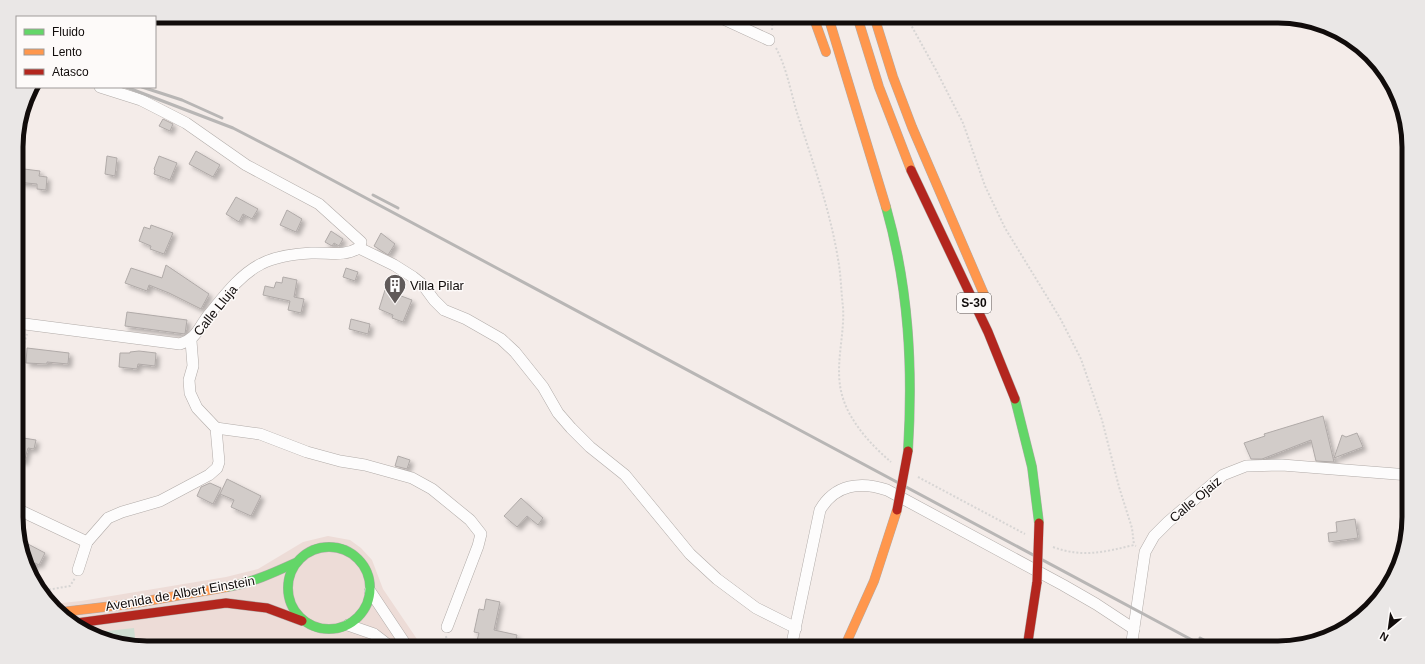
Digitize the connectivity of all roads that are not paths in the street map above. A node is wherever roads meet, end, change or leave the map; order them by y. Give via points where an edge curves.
1 (732, 23) edge
2 (817, 23) edge
3 (830, 23) edge
4 (859, 23) edge
5 (876, 23) edge
6 (769, 40) road end
7 (828, 59) dead end
8 (103, 88) edge
9 (858, 147) dead end
10 (359, 248) junction
11 (904, 287) junction
12 (990, 311) dead end
13 (23, 325) edge
14 (191, 341) junction
15 (1010, 360) dead end
16 (216, 428) junction
17 (1402, 475) edge
18 (1034, 483) junction
19 (23, 512) edge
20 (87, 542) junction
21 (295, 563) junction
22 (78, 570) road end
23 (370, 591) junction
24 (67, 611) edge
25 (82, 622) edge
26 (306, 623) junction
27 (348, 625) junction
28 (447, 627) dead end
29 (796, 628) junction
30 (1134, 629) junction
31 (383, 641) edge
32 (403, 641) edge
33 (793, 641) edge
34 (847, 641) edge
35 (1027, 641) edge
36 (1132, 641) edge

1 - 6 street
2 - 7 main road
3 - 11 main road via 886,207
4 - 18 main road, S-30 via 902,148 1008,377 1024,430
5 - 12 main road via 912,127
8 - 10 street via 141,100 186,123 246,165 319,204 361,242
9 - 11 main road
10 - 14 street, Calle Lluja via 344,254 312,253 274,258 260,264 249,271 228,293
10 - 29 street via 413,277 444,310 482,327 501,339 544,387 558,413 570,428 624,475 698,562 756,608
11 - 34 main road, bridge via 911,368 908,451 897,510 874,581
13 - 14 street, Calle Lluja via 180,344
14 - 16 street via 193,366 189,380 190,393 197,408
15 - 18 main road via 1025,416
16 - 20 street via 219,462 214,471 160,501 114,515 103,523
16 - 28 street via 260,434 307,452 412,478 432,489 470,520 481,534 480,540
17 - 30 street, Calle Ojaiz via 1282,465 1246,466 1223,475 1154,536 1146,552
18 - 35 main road, S-30, bridge via 1038,523 1037,582
19 - 20 street
20 - 22 street
21 - 23 main road via 312,550 328,546 338,547 356,557 363,565
21 - 24 main road, Avenida de Albert Einstein via 241,585 130,604
21 - 26 main road via 287,584 288,596 291,606
23 - 27 main road via 364,609
23 - 32 street
25 - 26 main road, Avenida de Albert Einstein via 226,603 267,608
26 - 27 main road via 326,629
27 - 31 street via 374,634
29 - 30 street via 820,510 830,496 838,491 862,484 887,490 1063,585
29 - 33 street
30 - 36 street, Calle Ojaiz

